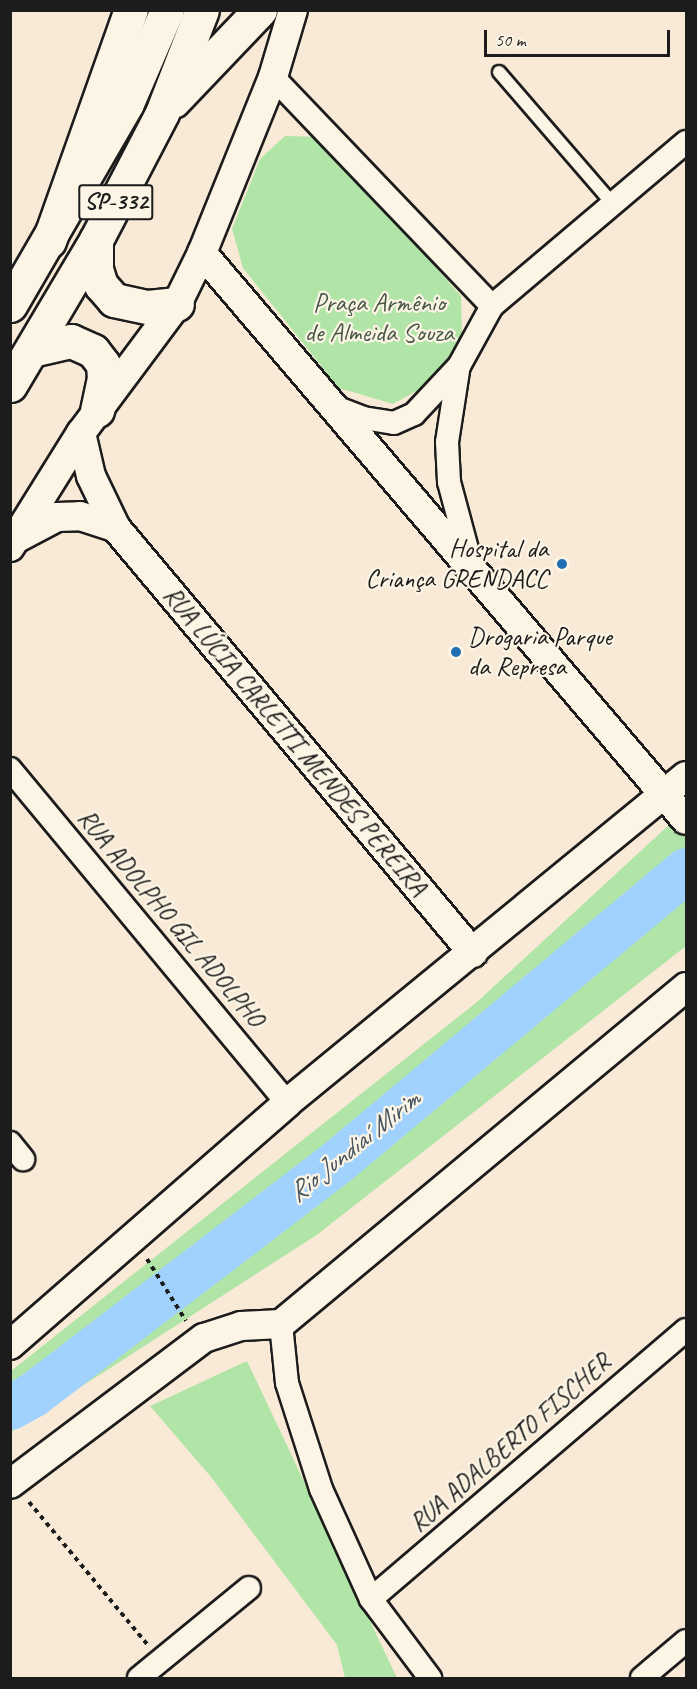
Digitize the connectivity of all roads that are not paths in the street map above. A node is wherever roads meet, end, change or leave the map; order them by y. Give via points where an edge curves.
1 (131, 10) edge
2 (167, 10) edge
3 (202, 10) edge
4 (260, 10) edge
5 (293, 10) edge
6 (499, 72) dead end
7 (273, 77) junction
8 (162, 113) junction
9 (687, 142) edge
10 (612, 203) junction
11 (96, 240) junction
12 (49, 241) junction
13 (202, 253) junction
14 (177, 304) junction
15 (10, 306) edge
16 (492, 306) junction
17 (32, 350) junction
18 (459, 366) junction
19 (10, 385) edge
20 (328, 404) junction
21 (89, 422) junction
22 (116, 528) junction
23 (13, 543) edge
24 (472, 569) junction
25 (10, 769) edge
26 (687, 776) edge
27 (665, 794) junction
28 (687, 820) edge
29 (473, 953) junction
30 (687, 987) edge
31 (287, 1103) junction
32 (281, 1324) junction
33 (687, 1330) edge
34 (10, 1345) edge
35 (11, 1483) edge
36 (249, 1588) dead end
37 (371, 1599) junction
38 (687, 1641) edge
39 (139, 1678) edge
40 (430, 1678) edge
41 (642, 1678) edge

1 - 12 main road
2 - 12 main road, SP-332 via 127,103
3 - 8 main road, SP-332
4 - 8 main road
5 - 7 street
6 - 10 lane
7 - 13 street
7 - 16 street
8 - 11 main road, SP-332
9 - 10 street
10 - 16 street
11 - 14 main road via 96,270 114,300 148,307
11 - 17 main road, SP-332
12 - 15 main road, SP-332
13 - 14 street
13 - 20 street
14 - 21 street
16 - 18 street
17 - 19 main road, SP-332
17 - 21 main road via 71,341 93,351 103,364 104,378
18 - 20 street via 435,396 414,414 394,423 363,418
18 - 24 street via 447,442 449,482
20 - 24 street
21 - 22 street, RUA LÚCIA CARLETTI MENDES PEREIRA via 91,476
21 - 23 street
22 - 23 street via 80,516 57,517
22 - 29 street, RUA LÚCIA CARLETTI MENDES PEREIRA
24 - 27 street
25 - 31 street, RUA ADOLPHO GIL ADOLPHO
26 - 27 street
27 - 28 street
27 - 29 street
29 - 31 street
30 - 32 street
31 - 34 street
32 - 35 street via 241,1326 204,1338
32 - 37 street via 287,1383 318,1478
33 - 37 street, RUA ADALBERTO FISCHER
36 - 39 street
37 - 40 street
38 - 41 street

